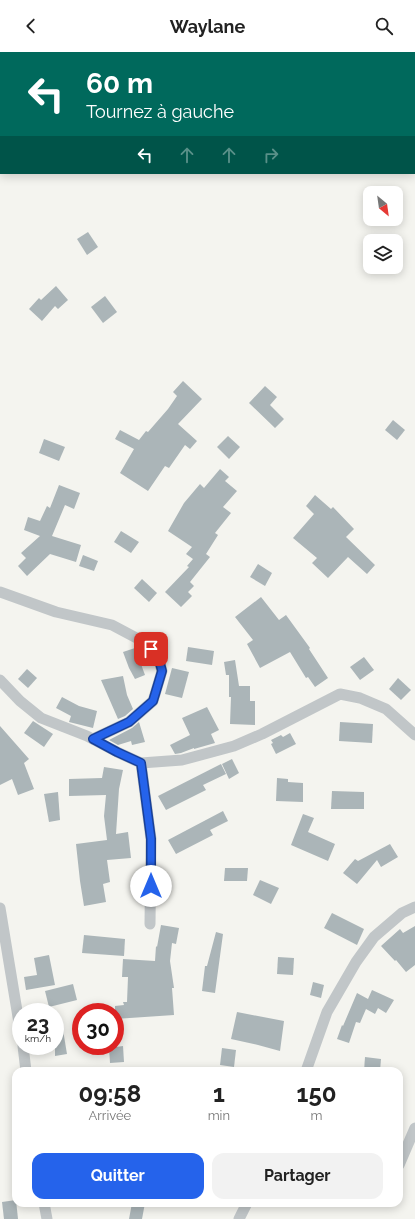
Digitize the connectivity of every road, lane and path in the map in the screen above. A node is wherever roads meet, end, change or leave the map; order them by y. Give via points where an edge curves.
1 (0, 592) edge
2 (0, 680) edge
3 (415, 736) edge
4 (93, 739) junction
5 (141, 763) junction
6 (415, 907) edge
7 (0, 908) edge
8 (150, 924) dead end
9 (16, 1003) edge
10 (24, 1055) edge
11 (26, 1067) edge
12 (307, 1067) edge
13 (415, 1128) edge
14 (403, 1156) edge
15 (45, 1207) edge
16 (245, 1207) edge
17 (47, 1219) edge
18 (239, 1219) edge

1 - 4 street via 56,612 112,625 144,642 158,656 162,671 153,701 129,722
2 - 4 street via 41,718
3 - 5 street via 386,709 360,698 340,694 234,746 182,760
4 - 5 street
5 - 8 street via 151,839
6 - 12 street via 402,913 374,937 356,962 327,1012
7 - 9 street
10 - 11 street
13 - 14 street
15 - 17 street
16 - 18 street

